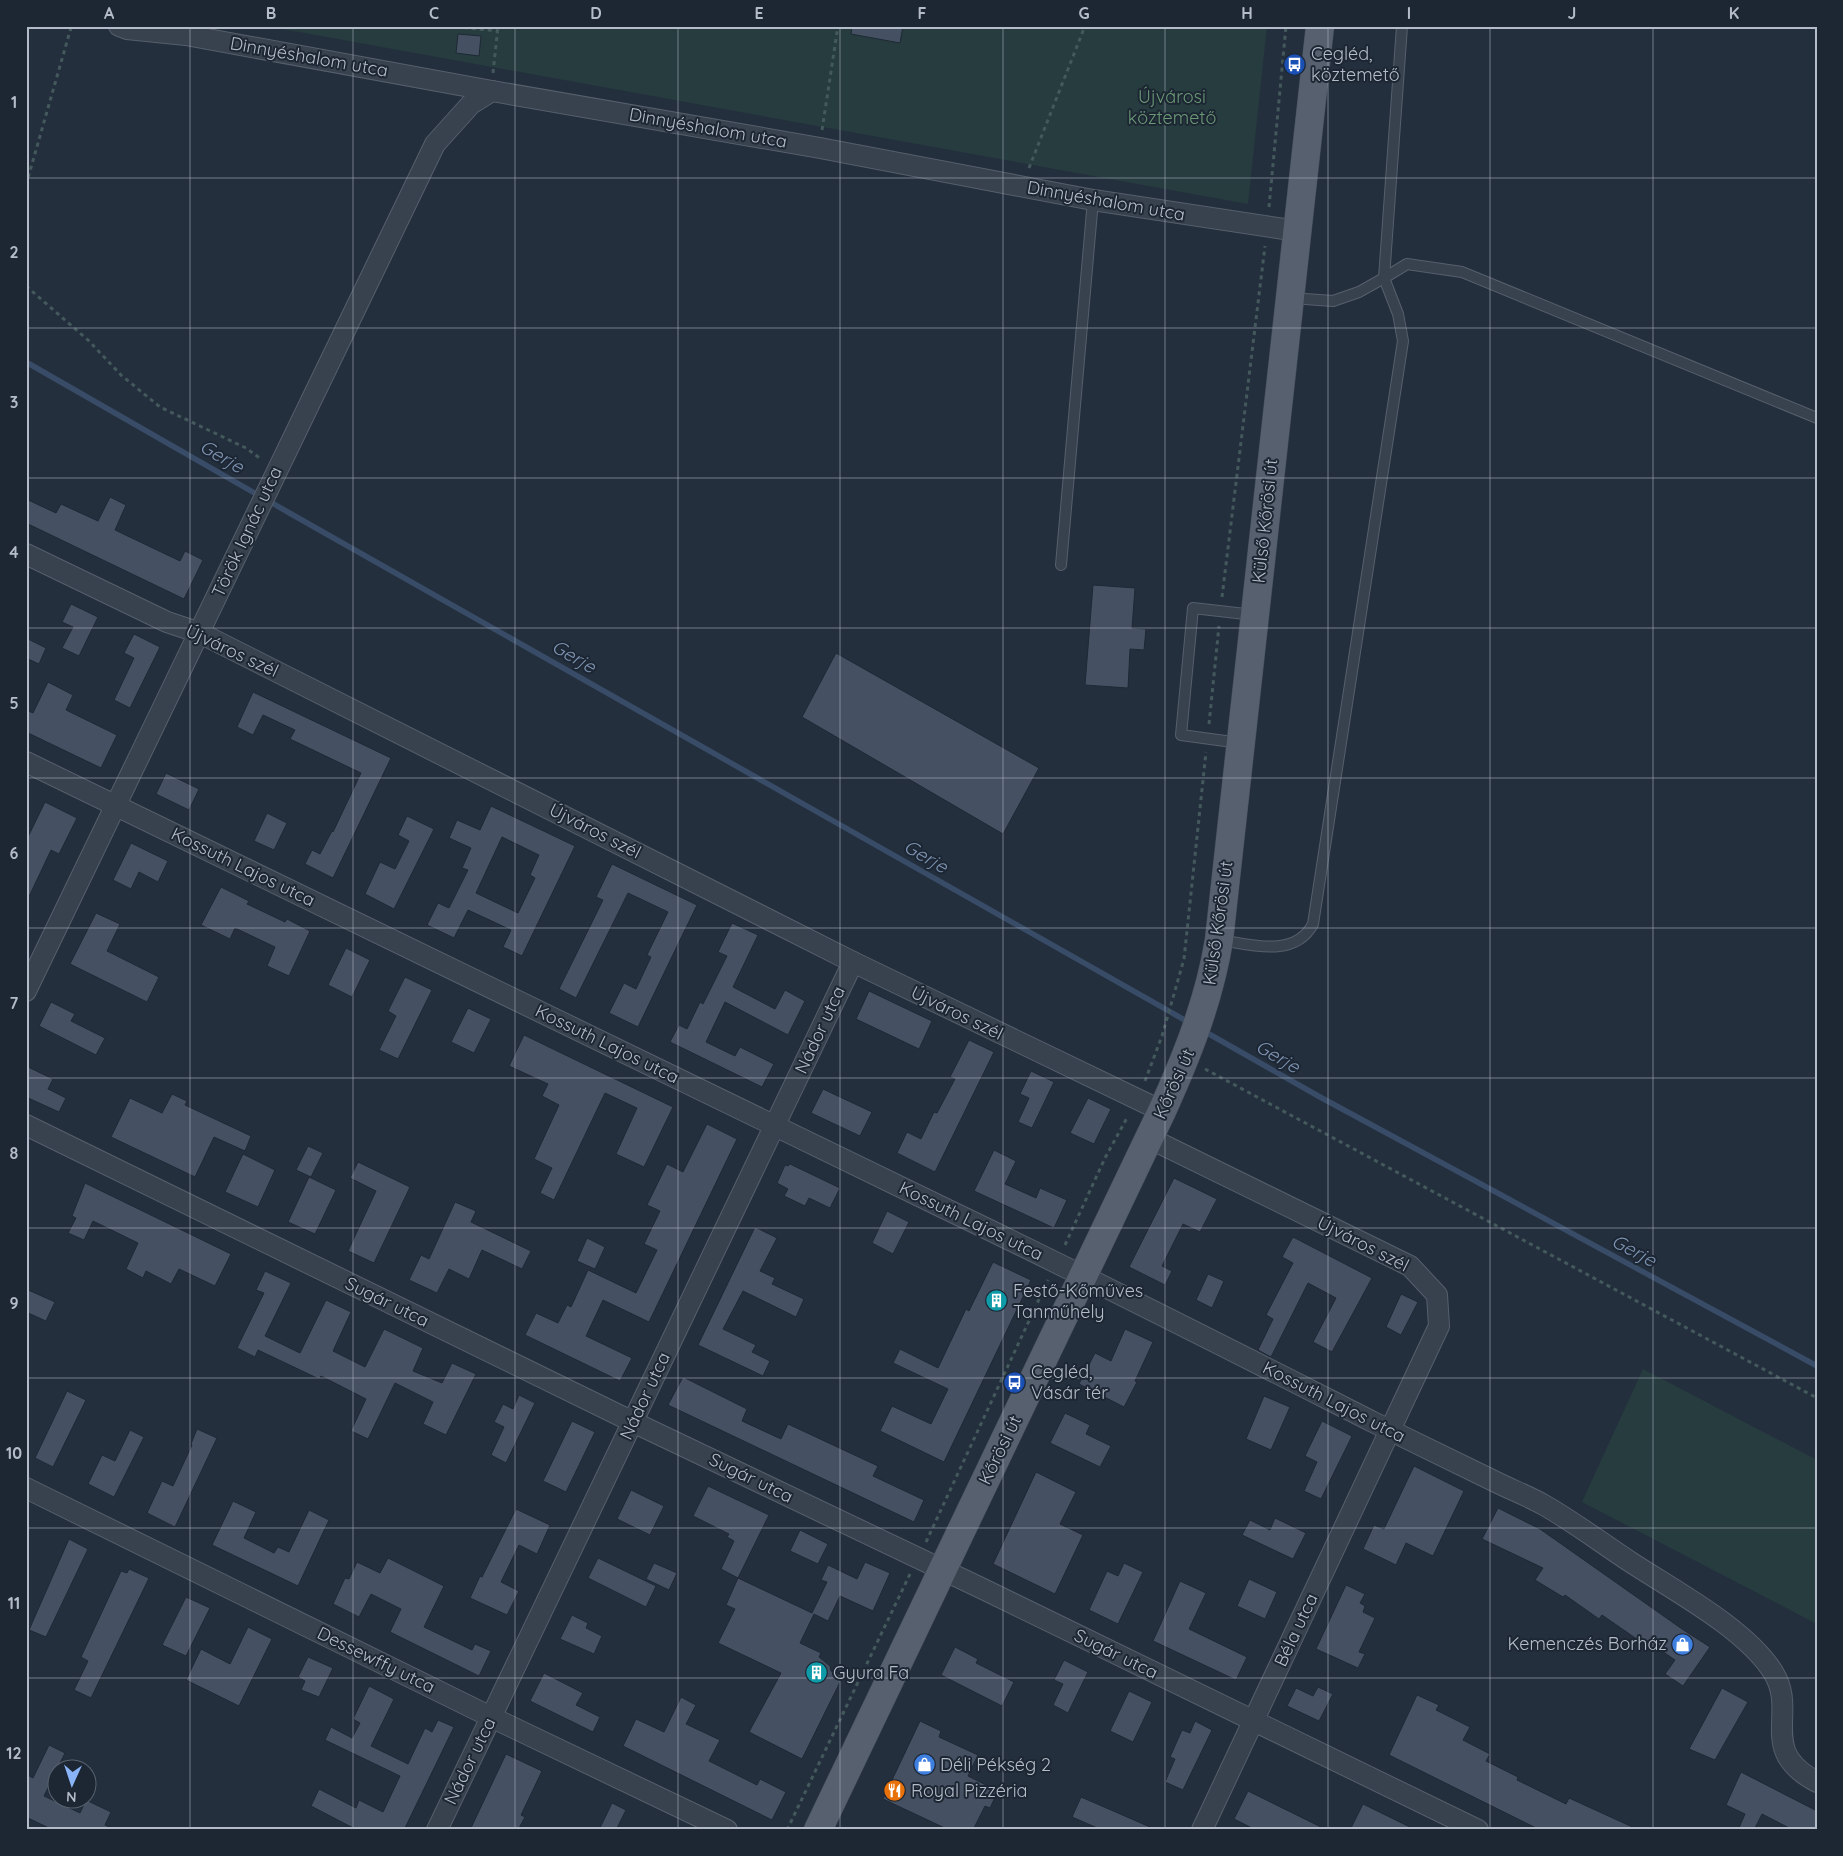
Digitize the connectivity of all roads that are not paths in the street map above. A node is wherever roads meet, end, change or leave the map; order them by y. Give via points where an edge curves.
1 (119, 26) edge
2 (1320, 26) edge
3 (1402, 26) edge
4 (492, 91) junction
5 (1093, 200) junction
6 (1297, 231) junction
7 (1384, 278) junction
8 (1290, 298) junction
9 (1817, 418) edge
10 (26, 554) edge
11 (1061, 565) dead end
12 (1255, 615) junction
13 (200, 633) junction
14 (1240, 743) junction
15 (26, 762) edge
16 (116, 806) junction
17 (1219, 940) junction
18 (852, 962) junction
19 (26, 991) edge
20 (1202, 1013) joint
21 (1162, 1112) junction
22 (26, 1125) edge
23 (774, 1126) junction
24 (1149, 1138) junction
25 (1084, 1275) junction
26 (632, 1422) junction
27 (1390, 1431) junction
28 (26, 1488) edge
29 (943, 1570) junction
30 (492, 1717) junction
31 (1253, 1721) junction
32 (1817, 1782) edge
33 (437, 1830) edge
34 (727, 1830) edge
35 (818, 1830) edge
36 (1202, 1830) edge
37 (1478, 1830) edge

1 - 4 street, Dinnyéshalom utca
2 - 6 main road, Külső Kőrösi út
3 - 7 lane
4 - 5 street, Dinnyéshalom utca
4 - 13 street, Török Ignác utca via 471,104 435,144
5 - 6 street, Dinnyéshalom utca
5 - 11 lane
6 - 8 main road, Külső Kőrösi út
7 - 8 lane via 1333,301
7 - 9 lane via 1407,264 1462,272
7 - 17 lane via 1398,314 1402,341 1313,924 1308,933 1290,945 1268,947
8 - 12 main road, Külső Kőrösi út
10 - 13 street, Újváros szél via 167,622
12 - 14 main road, Külső Kőrösi út
12 - 14 lane via 1193,608 1181,735
13 - 16 street, Török Ignác utca
13 - 18 street, Újváros szél
14 - 17 main road, Külső Kőrösi út
15 - 16 street, Kossuth Lajos utca
16 - 19 street, Török Ignác utca
16 - 23 street, Kossuth Lajos utca
17 - 20 main road, Külső Kőrösi út via 1214,973
18 - 21 street, Újváros szél
18 - 23 street, Nádor utca
20 - 21 main road, Kőrösi út via 1189,1052
21 - 24 main road, Kőrösi út
22 - 26 street, Sugár utca
23 - 25 street, Kossuth Lajos utca
23 - 26 street, Nádor utca
24 - 25 main road, Kőrösi út
24 - 27 street, Újváros szél via 1410,1266 1437,1296 1439,1326
25 - 27 street, Kossuth Lajos utca
25 - 29 main road, Kőrösi út
26 - 29 street, Sugár utca
26 - 30 street, Nádor utca
27 - 31 street, Béla utca
27 - 32 street, Kossuth Lajos utca via 1544,1505 1741,1636 1764,1660 1779,1683 1782,1744 1795,1767
28 - 30 street, Dessewffy utca
29 - 31 street, Sugár utca
29 - 35 main road, Kőrösi út
30 - 33 street, Nádor utca
30 - 34 street, Dessewffy utca
31 - 36 street, Béla utca
31 - 37 street, Sugár utca

